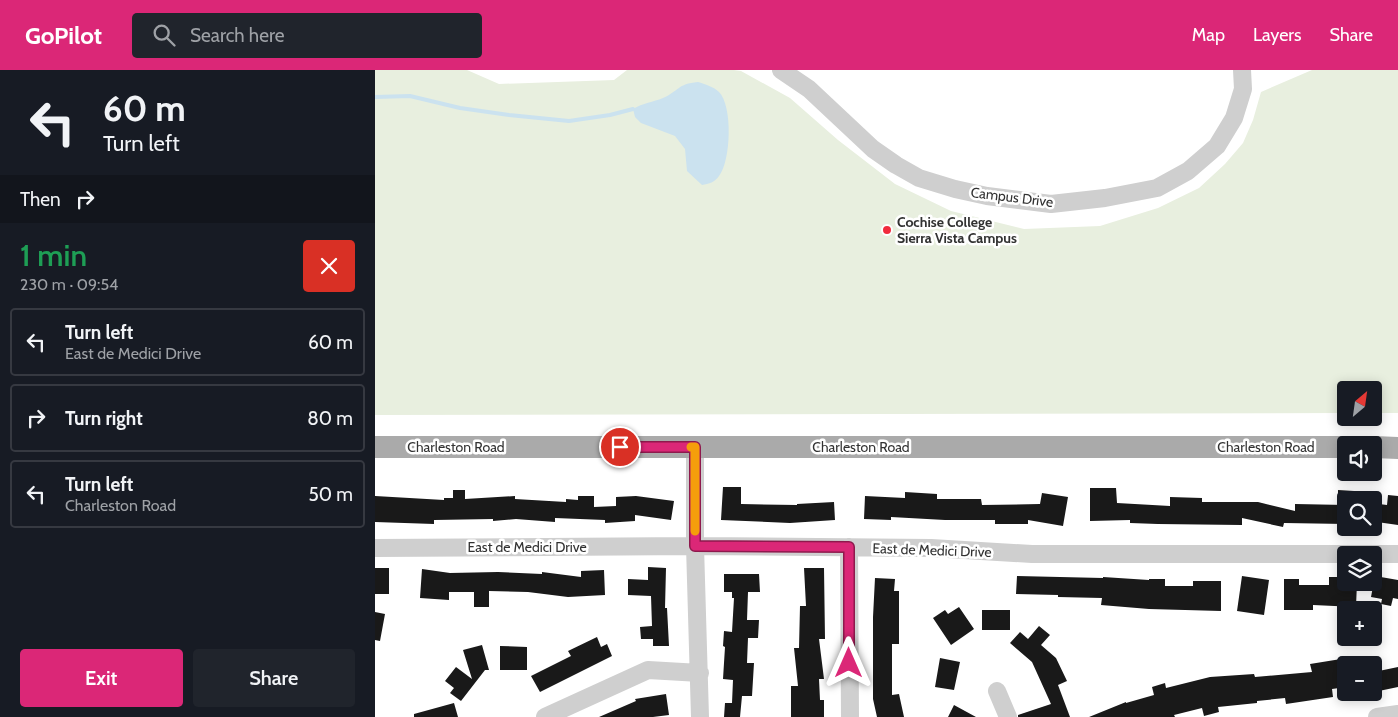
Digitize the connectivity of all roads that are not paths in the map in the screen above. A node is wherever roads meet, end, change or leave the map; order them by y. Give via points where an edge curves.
1 (781, 70) edge
2 (1242, 70) edge
3 (375, 447) edge
4 (695, 447) junction
5 (1337, 447) edge
6 (1382, 448) edge
7 (1398, 448) edge
8 (695, 546) junction
9 (849, 547) junction
10 (375, 548) edge
11 (1398, 554) edge
12 (700, 674) junction
13 (997, 691) dead end
14 (1398, 714) edge
15 (545, 717) edge
16 (700, 717) edge
17 (850, 717) edge
18 (1008, 717) edge
19 (1377, 717) edge

1 - 2 street, Campus Drive via 809,89 873,149 919,178 987,196 1051,204 1157,188 1188,171 1217,146 1234,118 1243,89
3 - 4 main road, Charleston Road
4 - 5 main road, Charleston Road
4 - 8 street
6 - 7 main road
8 - 9 street, East de Medici Drive
8 - 10 street, East de Medici Drive
8 - 12 street
9 - 11 street, East de Medici Drive via 1032,554
9 - 17 street
12 - 15 street via 647,670
12 - 16 street
13 - 18 street
14 - 19 street

